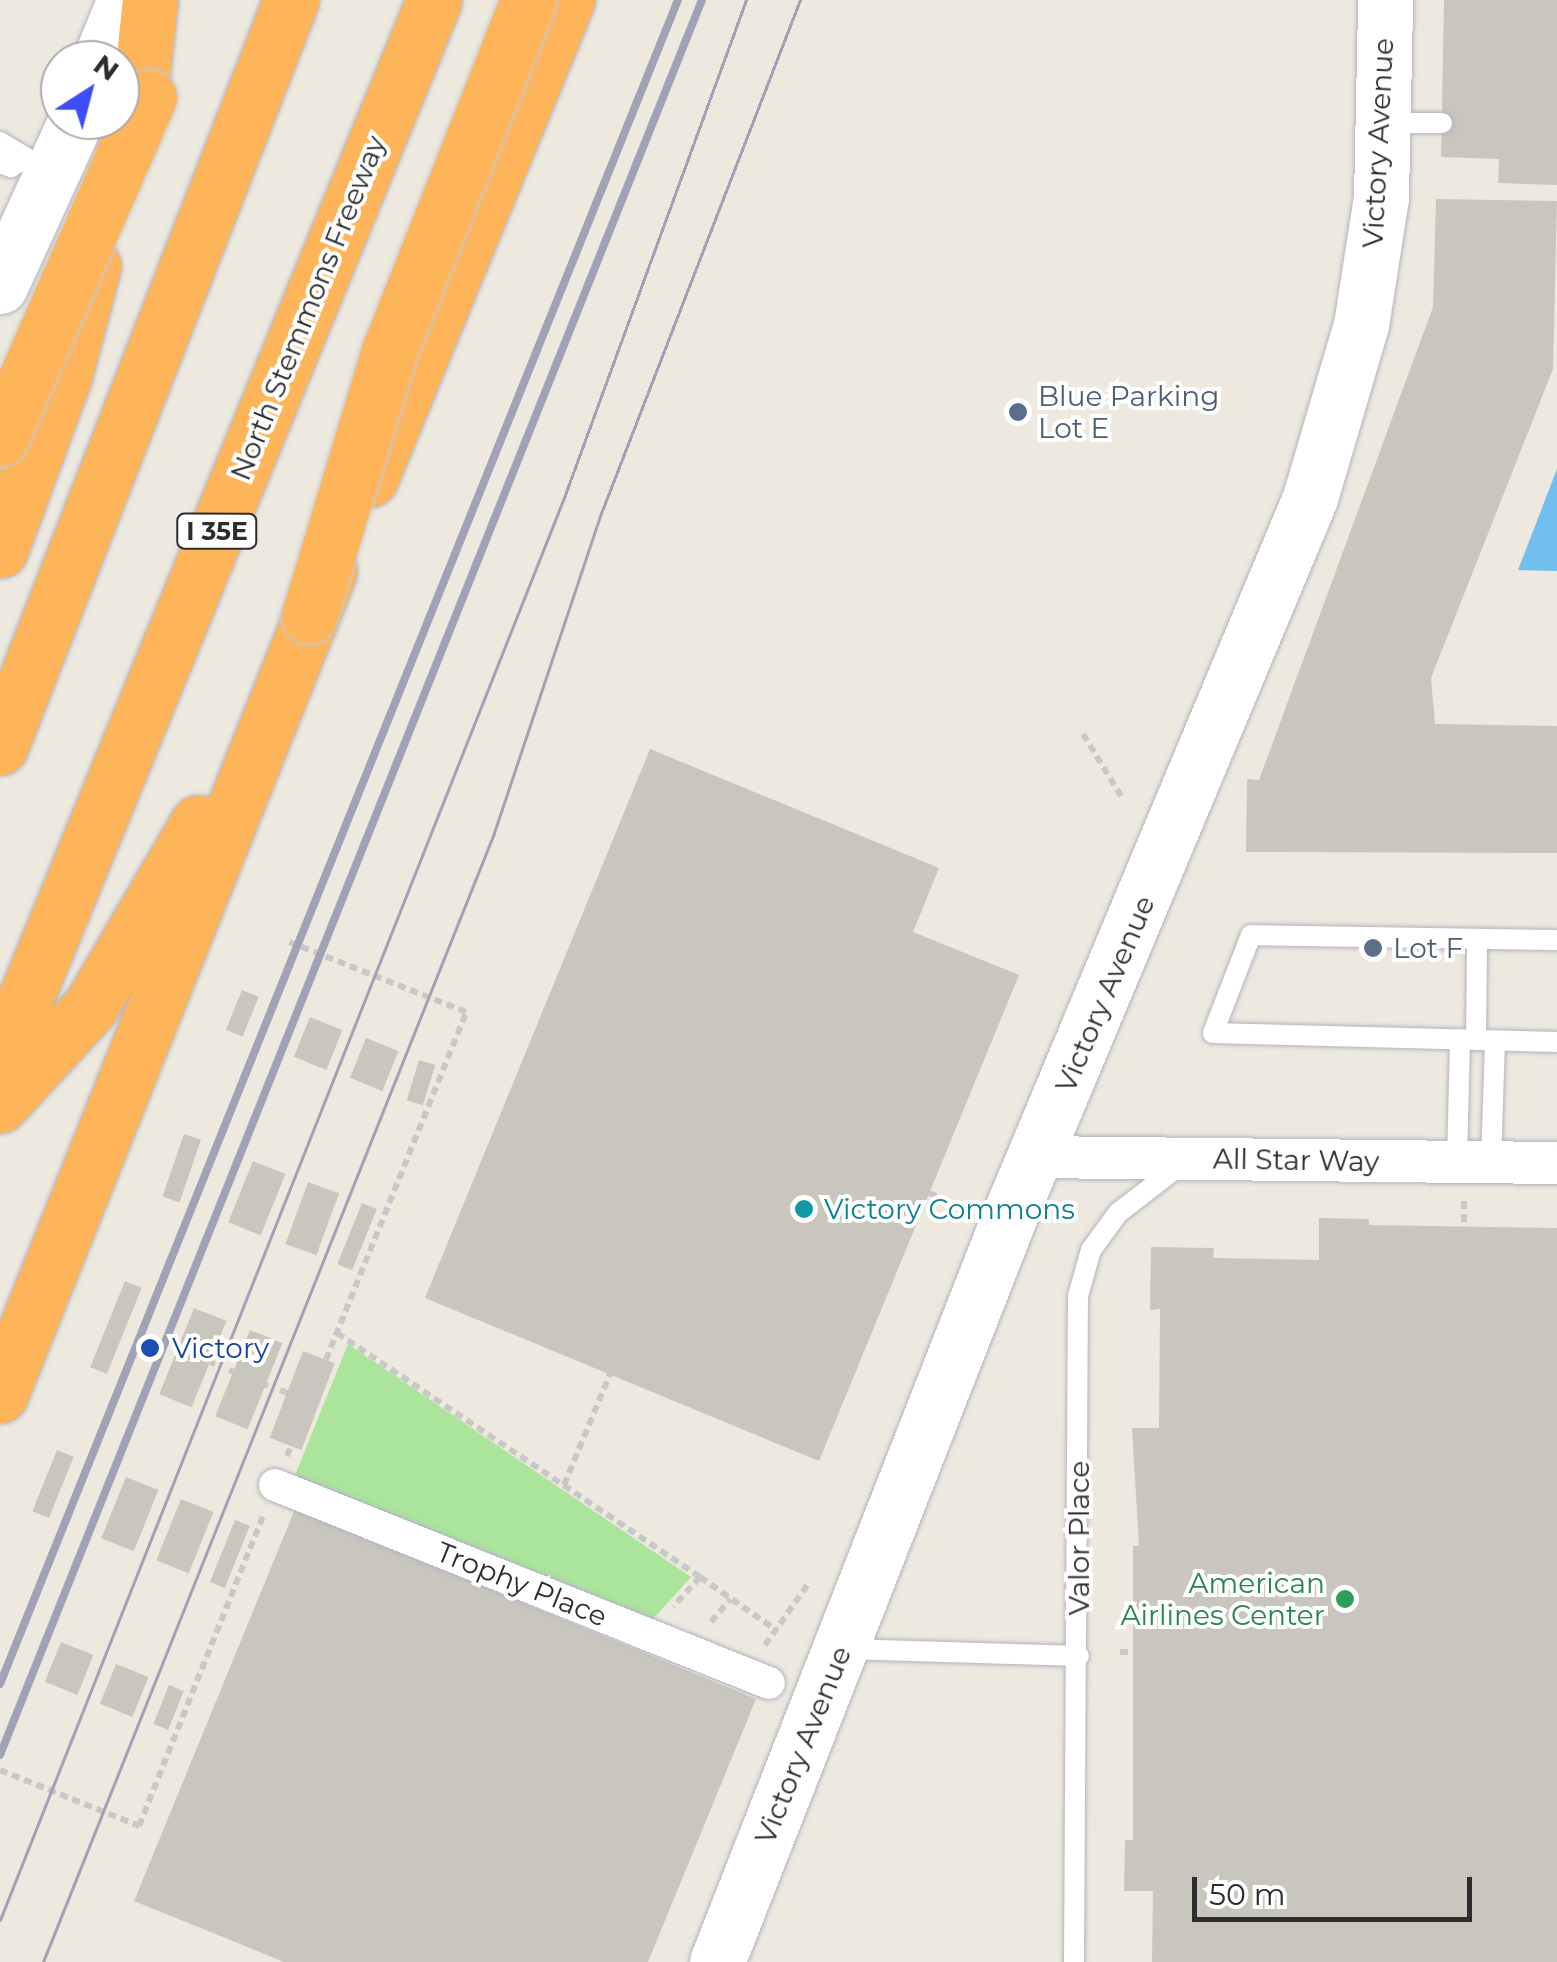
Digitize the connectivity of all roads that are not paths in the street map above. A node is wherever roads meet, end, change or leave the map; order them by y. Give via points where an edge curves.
1 (124, 0) edge
2 (150, 0) edge
3 (191, 0) edge
4 (291, 0) edge
5 (434, 0) edge
6 (528, 0) edge
7 (546, 0) edge
8 (567, 0) edge
9 (1385, 0) edge
10 (108, 40) edge
11 (1384, 123) junction
12 (1442, 124) dead end
13 (60, 140) edge
14 (0, 142) edge
15 (0, 163) edge
16 (38, 167) junction
17 (7, 255) edge
18 (0, 438) edge
19 (0, 550) edge
20 (309, 616) junction
21 (0, 747) edge
22 (1477, 938) junction
23 (1557, 940) edge
24 (1477, 1040) junction
25 (1557, 1042) edge
26 (0, 1061) edge
27 (0, 1105) edge
28 (1035, 1157) junction
29 (1188, 1159) junction
30 (1557, 1163) edge
31 (1470, 1175) junction
32 (0, 1395) edge
33 (276, 1485) road end
34 (841, 1649) junction
35 (1079, 1656) junction
36 (757, 1678) road end
37 (717, 1962) edge
38 (1074, 1962) edge

1 - 10 main road
2 - 19 highway via 140,93 64,376
3 - 18 highway, bridge
4 - 21 highway
5 - 26 highway, North Stemmons Freeway / I 35E
6 - 20 highway, bridge via 388,354
7 - 27 highway via 209,805 91,1006
8 - 20 highway, bridge via 417,372
9 - 11 main road, Victory Avenue
11 - 12 lane
11 - 28 main road, Victory Avenue via 1361,325 1310,498
13 - 16 main road
14 - 16 lane
15 - 16 lane
16 - 17 main road
20 - 32 highway
22 - 23 lane
22 - 24 lane
22 - 24 lane via 1252,935 1212,1033
24 - 25 lane
24 - 31 lane
24 - 31 lane
28 - 29 street, All Star Way
28 - 34 main road, Victory Avenue
29 - 31 street, All Star Way
29 - 35 lane, Valor Place via 1118,1213 1092,1250 1078,1296
30 - 31 street, All Star Way
33 - 36 street, Trophy Place
34 - 35 lane
34 - 37 main road, Victory Avenue
35 - 38 lane, Valor Place

